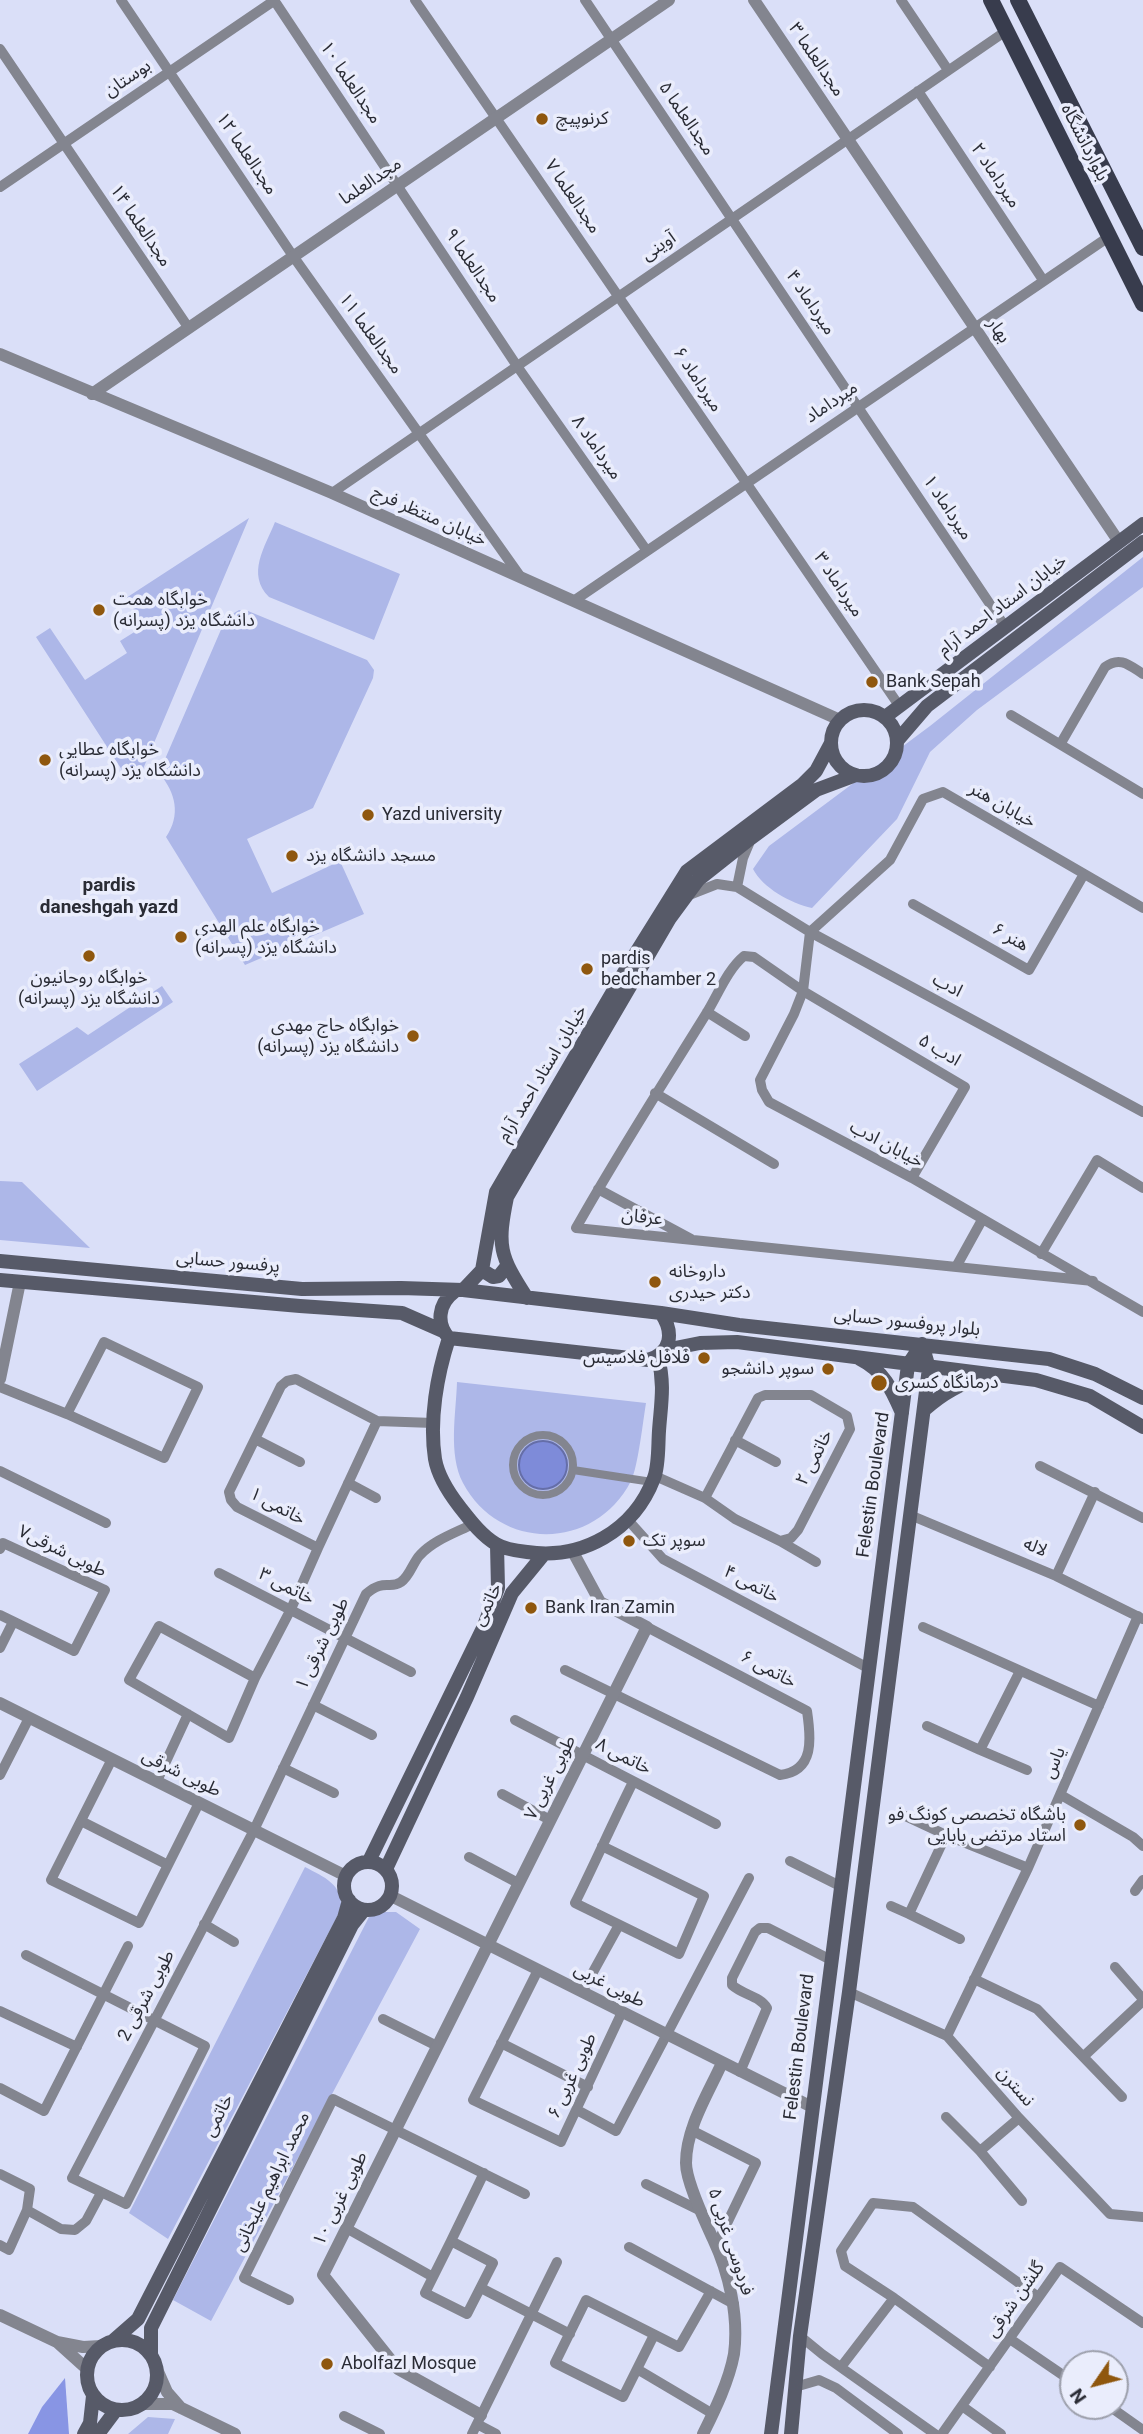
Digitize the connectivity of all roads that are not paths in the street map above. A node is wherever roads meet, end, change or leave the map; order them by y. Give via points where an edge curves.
1 (121, 0) edge
2 (275, 0) edge
3 (415, 0) edge
4 (585, 0) edge
5 (669, 0) edge
6 (754, 0) edge
7 (901, 0) edge
8 (991, 0) edge
9 (1018, 0) edge
10 (1006, 31) junction
11 (611, 39) junction
12 (0, 49) edge
13 (948, 70) junction
14 (170, 72) junction
15 (918, 91) junction
16 (496, 118) junction
17 (848, 139) junction
18 (64, 143) junction
19 (397, 186) junction
20 (0, 187) edge
21 (732, 219) junction
22 (1110, 236) junction
23 (1143, 248) edge
24 (293, 256) junction
25 (1044, 281) junction
26 (618, 296) junction
27 (1143, 304) edge
28 (188, 327) junction
29 (975, 327) junction
30 (0, 354) edge
31 (517, 366) junction
32 (92, 394) junction
33 (859, 407) junction
34 (419, 433) junction
35 (746, 483) junction
36 (332, 493) junction
37 (1143, 524) edge
38 (1143, 541) edge
39 (1119, 542) junction
40 (647, 551) junction
41 (520, 576) junction
42 (575, 600) junction
43 (1006, 628) junction
44 (1143, 674) edge
45 (900, 707) junction
46 (1012, 715) dead end
47 (885, 717) junction
48 (840, 720) junction
49 (897, 741) junction
50 (831, 743) junction
51 (1061, 743) junction
52 (856, 775) junction
53 (1143, 794) edge
54 (751, 838) junction
55 (1084, 874) junction
56 (737, 887) junction
57 (684, 898) junction
58 (1141, 902) edge
59 (913, 904) dead end
60 (810, 932) junction
61 (803, 992) junction
62 (707, 1013) junction
63 (745, 1036) dead end
64 (655, 1093) junction
65 (1143, 1112) edge
66 (774, 1164) dead end
67 (912, 1178) junction
68 (1143, 1188) edge
69 (598, 1189) junction
70 (982, 1220) junction
71 (697, 1242) junction
72 (1041, 1254) junction
73 (0, 1261) edge
74 (508, 1266) junction
75 (956, 1267) junction
76 (482, 1270) junction
77 (0, 1280) edge
78 (1093, 1281) junction
79 (20, 1282) junction
80 (458, 1291) junction
81 (527, 1298) junction
82 (1143, 1312) edge
83 (661, 1313) junction
84 (446, 1335) junction
85 (922, 1344) junction
86 (661, 1353) junction
87 (853, 1355) junction
88 (908, 1365) junction
89 (929, 1368) junction
90 (993, 1374) junction
91 (0, 1379) edge
92 (0, 1387) edge
93 (1143, 1398) edge
94 (924, 1410) junction
95 (67, 1414) junction
96 (903, 1414) junction
97 (377, 1422) junction
98 (433, 1423) junction
99 (1143, 1427) edge
100 (255, 1439) junction
101 (735, 1440) junction
102 (300, 1462) dead end
103 (776, 1462) dead end
104 (1040, 1466) dead end
105 (573, 1470) junction
106 (0, 1471) edge
107 (654, 1479) junction
108 (348, 1483) junction
109 (1095, 1492) junction
110 (376, 1498) dead end
111 (705, 1498) junction
112 (910, 1515) junction
113 (1143, 1518) edge
114 (628, 1520) junction
115 (106, 1523) dead end
116 (473, 1524) junction
117 (780, 1541) junction
118 (497, 1545) junction
119 (318, 1548) junction
120 (0, 1549) edge
121 (573, 1552) junction
122 (544, 1555) junction
123 (816, 1563) dead end
124 (219, 1573) dead end
125 (1056, 1576) junction
126 (291, 1609) junction
127 (0, 1615) edge
128 (1140, 1618) edge
129 (13, 1622) junction
130 (647, 1627) junction
131 (923, 1627) dead end
132 (346, 1637) junction
133 (0, 1648) edge
134 (868, 1668) junction
135 (565, 1670) dead end
136 (1020, 1671) junction
137 (411, 1672) dead end
138 (255, 1678) junction
139 (613, 1694) junction
140 (0, 1703) edge
141 (313, 1705) junction
142 (1099, 1706) junction
143 (188, 1714) junction
144 (29, 1718) junction
145 (515, 1720) dead end
146 (927, 1726) dead end
147 (372, 1735) dead end
148 (980, 1749) junction
149 (582, 1756) junction
150 (112, 1759) junction
151 (283, 1768) junction
152 (1027, 1770) dead end
153 (0, 1775) edge
154 (156, 1781) junction
155 (633, 1782) junction
156 (334, 1793) dead end
157 (502, 1794) dead end
158 (1061, 1795) junction
159 (199, 1802) junction
160 (901, 1814) dead end
161 (550, 1820) junction
162 (81, 1821) junction
163 (716, 1824) dead end
164 (254, 1830) junction
165 (946, 1835) junction
166 (602, 1846) junction
167 (1143, 1846) edge
168 (469, 1857) dead end
169 (369, 1861) junction
170 (790, 1861) dead end
171 (168, 1865) junction
172 (1028, 1868) junction
173 (386, 1869) junction
174 (346, 1876) junction
175 (749, 1878) dead end
176 (1143, 1880) edge
177 (518, 1883) junction
178 (842, 1887) junction
179 (1135, 1891) dead end
180 (391, 1896) junction
181 (349, 1900) junction
182 (891, 1906) dead end
183 (364, 1910) junction
184 (909, 1914) junction
185 (204, 1924) junction
186 (619, 1925) junction
187 (960, 1939) dead end
188 (234, 1942) dead end
189 (487, 1944) junction
190 (128, 1946) dead end
191 (26, 1955) dead end
192 (831, 1960) junction
193 (1115, 1967) dead end
194 (538, 1970) junction
195 (974, 1979) junction
196 (849, 1992) junction
197 (583, 1993) junction
198 (104, 1994) junction
199 (1143, 2000) edge
200 (0, 2011) edge
201 (622, 2012) junction
202 (383, 2019) dead end
203 (154, 2020) junction
204 (667, 2035) junction
205 (947, 2036) junction
206 (500, 2043) junction
207 (437, 2046) junction
208 (77, 2047) junction
209 (1084, 2056) junction
210 (722, 2063) junction
211 (740, 2072) junction
212 (588, 2087) junction
213 (1, 2090) edge
214 (1122, 2097) dead end
215 (811, 2107) junction
216 (577, 2110) junction
217 (946, 2117) dead end
218 (1019, 2118) junction
219 (395, 2129) junction
220 (691, 2130) junction
221 (980, 2151) junction
222 (484, 2173) junction
223 (0, 2174) edge
224 (646, 2184) dead end
225 (101, 2193) junction
226 (525, 2193) dead end
227 (1022, 2201) dead end
228 (27, 2210) junction
229 (701, 2210) junction
230 (1143, 2217) edge
231 (346, 2228) junction
232 (451, 2241) junction
233 (0, 2245) edge
234 (716, 2246) junction
235 (629, 2247) dead end
236 (557, 2262) dead end
237 (433, 2277) junction
238 (481, 2288) junction
239 (710, 2291) junction
240 (1037, 2296) junction
241 (894, 2298) junction
242 (289, 2300) dead end
243 (734, 2304) junction
244 (533, 2314) junction
245 (0, 2315) edge
246 (1143, 2323) edge
247 (570, 2334) junction
248 (654, 2335) junction
249 (800, 2336) junction
250 (1010, 2339) junction
251 (57, 2342) junction
252 (108, 2343) junction
253 (153, 2360) junction
254 (841, 2367) junction
255 (990, 2367) junction
256 (87, 2369) junction
257 (637, 2369) junction
258 (1059, 2372) edge
259 (795, 2387) junction
260 (93, 2396) junction
261 (143, 2404) junction
262 (962, 2406) junction
263 (181, 2408) junction
264 (116, 2410) junction
265 (713, 2414) junction
266 (344, 2416) dead end
267 (477, 2424) edge
268 (84, 2434) edge
269 (98, 2434) edge
270 (235, 2434) edge
271 (380, 2434) edge
272 (496, 2434) edge
273 (703, 2434) edge
274 (771, 2434) edge
275 (791, 2434) edge
276 (898, 2434) edge
277 (935, 2434) edge
278 (942, 2434) edge
279 (1001, 2434) edge

1 - 14 street, مجدالعلما ۱۲
2 - 14 street, بوستان
2 - 19 street, مجدالعلما ۱۰
3 - 16 street, مجدالعلما ۷
4 - 11 street, مجدالعلما ۵
5 - 11 street, مجدالعلما
6 - 17 street, مجدالعلما ۳
7 - 13 street
8 - 10 main road, بلواردانشگاه
9 - 23 main road, بلواردانشگاه
10 - 13 street, آوینی
10 - 22 main road, بلواردانشگاه
11 - 16 street, مجدالعلما
11 - 21 street, مجدالعلما ۵
12 - 18 street, مجدالعلما ۱۴
13 - 15 street, آوینی
14 - 18 street, بوستان
14 - 24 street, مجدالعلما ۱۲
15 - 17 street, آوینی
15 - 25 street, میرداماد ۲
16 - 19 street, مجدالعلما
16 - 26 street, مجدالعلما ۷
17 - 21 street, آوینی
17 - 29 street, بهار
18 - 20 street, بوستان
18 - 28 street, مجدالعلما ۱۴
19 - 24 street, مجدالعلما
19 - 31 street, مجدالعلما ۹
21 - 26 street, آوینی
21 - 33 street, میرداماد ۴
22 - 25 street, میرداماد
22 - 27 main road, بلواردانشگاه
24 - 28 street, مجدالعلما
24 - 34 street, مجدالعلما ۱۱
25 - 29 street, میرداماد
26 - 31 street, آوینی
26 - 35 street, میرداماد ۶
28 - 32 street, مجدالعلما
29 - 33 street, میرداماد
29 - 39 street, بهار
30 - 32 street, خیابان منتظر فرج
31 - 34 street, آوینی
31 - 40 street, میرداماد ۸
32 - 36 street, خیابان منتظر فرج
33 - 35 street, میرداماد
33 - 43 street, میرداماد ۱
34 - 36 street, آوینی
34 - 41 street, مجدالعلما ۱۱
35 - 40 street, میرداماد
35 - 45 street, میرداماد ۳
36 - 41 street, خیابان منتظر فرج
37 - 39 main road, خیابان استاد احمد آرام
38 - 49 main road, خیابان استاد احمد آرام via 927,706
39 - 43 main road, خیابان استاد احمد آرام
40 - 42 street, میرداماد
41 - 42 street, خیابان منتظر فرج
42 - 48 street, خیابان منتظر فرج
43 - 45 main road, خیابان استاد احمد آرام
44 - 51 street via 1122,661 1105,667
45 - 47 main road, خیابان استاد احمد آرام
46 - 51 street
47 - 48 main road via 862,709
47 - 49 main road
48 - 50 main road
49 - 52 main road via 895,756 886,768 872,775
50 - 52 main road via 833,756
50 - 76 main road, خیابان استاد احمد آرام via 803,784 687,871 496,1192
51 - 53 street
52 - 54 main road, خیابان استاد احمد آرام via 816,790
54 - 56 street
54 - 57 main road, خیابان استاد احمد آرام via 698,880
55 - 58 street, خیابان هنر
55 - 59 street, هنر ۶ via 1029,970
55 - 60 street, خیابان هنر via 943,792 923,799 890,860
56 - 57 street via 717,884
56 - 60 street, ادب
57 - 74 main road, خیابان استاد احمد آرام via 507,1197 501,1252
60 - 61 street, خیابان ادب
60 - 65 street, ادب
61 - 62 street, عرفان via 754,957 744,956
61 - 67 street, خیابان ادب via 760,1080 761,1090 769,1102
61 - 67 street, ادب ۵ via 965,1087
62 - 63 street
62 - 64 street, عرفان
64 - 66 street
64 - 69 street, عرفان
67 - 70 street, خیابان ادب
68 - 72 street via 1097,1160
69 - 71 street
69 - 71 street, عرفان via 576,1228
70 - 72 street, خیابان ادب
70 - 75 street
71 - 75 street, عرفان
72 - 78 street, خیابان ادب
73 - 80 main road, پرفسور حسابی via 302,1289
74 - 76 main road via 493,1277
74 - 81 main road, خیابان استاد احمد آرام
75 - 78 street, عرفان
76 - 80 main road
77 - 79 main road, پرفسور حسابی
78 - 82 street, خیابان ادب
79 - 84 main road, پرفسور حسابی via 402,1313
79 - 91 street
80 - 81 main road, پرفسور حسابی
80 - 84 main road via 440,1314
81 - 83 main road, بلوار پروفسور حسابی
83 - 85 main road, بلوار پروفسور حسابی
83 - 86 main road via 669,1340
84 - 86 main road, پرفسور حسابی via 648,1360
84 - 98 main road
85 - 88 main road, Felestin Boulevard
85 - 89 main road
85 - 93 main road, بلوار پروفسور حسابی via 1049,1359 1095,1374
86 - 87 main road via 700,1343 737,1342
86 - 107 main road
87 - 88 main road
87 - 96 main road via 881,1373
88 - 89 main road
88 - 96 main road, Felestin Boulevard
89 - 90 main road
89 - 94 main road
90 - 94 main road via 962,1383
90 - 99 main road via 1036,1380 1090,1396
92 - 95 street
94 - 112 main road
95 - 95 street via 164,1458 198,1387 104,1342
96 - 134 main road, Felestin Boulevard
97 - 98 street, خاتمی ۱
97 - 100 street, خاتمی ۱ via 296,1379 281,1386
97 - 108 street, خاتمی ۱
98 - 116 main road via 435,1461 449,1493
100 - 102 street
100 - 119 street, خاتمی ۱ via 229,1492 231,1500
101 - 103 street
101 - 111 street, خاتمی ۲
101 - 117 street, خاتمی ۲ via 754,1402 765,1395 811,1395 847,1416 850,1429 798,1531
104 - 109 street
105 - 105 street via 568,1447 546,1434 526,1440 514,1460 519,1482 537,1494 561,1489
105 - 107 street
106 - 115 street
107 - 111 street
107 - 114 main road
108 - 110 street
108 - 119 street, خاتمی ۱
109 - 113 street
109 - 125 street
111 - 117 street
112 - 125 street, لاله
112 - 196 main road
114 - 121 main road via 606,1537
114 - 134 street, خاتمی ۴ via 663,1559
116 - 118 main road
116 - 132 street, طوبی شرقی ۱ via 419,1556 401,1583 372,1588
117 - 123 street
118 - 122 main road
118 - 169 main road, خاتمی via 498,1588 484,1626
119 - 126 street
120 - 129 street, طوبی شرقی۷ via 3,1543 105,1590 74,1651
121 - 122 main road
121 - 130 street, خاتمی ۶ via 600,1602
122 - 173 main road, خاتمی via 512,1593
124 - 126 street, خاتمی ۳
125 - 128 street, لاله
126 - 132 street, خاتمی ۳
126 - 138 street
127 - 129 street, طوبی شرقی۷
128 - 142 street, یاس
129 - 133 street
130 - 139 street, طوبی غربی ۷
130 - 139 street, خاتمی ۶ via 807,1711 810,1746 804,1765 792,1774 780,1775
131 - 136 street
132 - 137 street, خاتمی ۳
132 - 141 street, طوبی شرقی ۱
134 - 178 main road, Felestin Boulevard
135 - 139 street
136 - 142 street
136 - 148 street
138 - 143 street via 229,1738
138 - 143 street via 159,1626 129,1680
139 - 149 street, طوبی غربی ۷
140 - 144 street, طوبی شرقی
141 - 147 street
141 - 151 street, طوبی شرقی ۱
142 - 158 street, یاس
143 - 154 street
144 - 150 street, طوبی شرقی
144 - 153 street
145 - 149 street, خاتمی ۸
146 - 148 street
148 - 152 street
149 - 155 street, خاتمی ۸
149 - 161 street, طوبی غربی ۷
150 - 154 street, طوبی شرقی
150 - 162 street
151 - 156 street
151 - 164 street, طوبی شرقی ۱
154 - 159 street, طوبی شرقی
155 - 163 street, خاتمی ۸
155 - 166 street
157 - 161 street
158 - 167 street
158 - 172 street, یاس
159 - 164 street, طوبی شرقی
159 - 171 street
160 - 165 street
161 - 177 street, طوبی غربی ۷
162 - 171 street
162 - 171 street via 51,1880 139,1923
164 - 174 street, طوبی شرقی
164 - 185 street, طوبی شرقی 2
165 - 172 street
165 - 184 street
166 - 186 street via 575,1903
166 - 186 street via 705,1896 679,1954
168 - 177 street
169 - 173 main road
169 - 174 main road via 355,1865
170 - 178 street
172 - 195 street, یاس
173 - 180 main road via 393,1882
174 - 181 main road
175 - 204 street
176 - 179 street
177 - 189 street, طوبی غربی ۷
178 - 192 main road, Felestin Boulevard
180 - 183 main road via 380,1908
180 - 189 street, طوبی غربی
181 - 183 main road
181 - 252 main road, خاتمی via 344,1918 138,2319
182 - 184 street
183 - 253 main road, خاتمی via 352,1924 151,2328
184 - 187 street
185 - 188 street
185 - 203 street, طوبی شرقی 2
186 - 197 street
189 - 194 street, طوبی غربی
189 - 207 street, طوبی غربی ۱۰
190 - 198 street
191 - 198 street
192 - 211 street via 768,1928 755,1932 732,1984 767,2008
192 - 215 main road, Felestin Boulevard
193 - 199 street
194 - 197 street, طوبی غربی
194 - 206 street
195 - 205 street, یاس
195 - 209 street via 1037,2009
196 - 205 street, نسترن
196 - 249 main road
197 - 201 street, طوبی غربی
198 - 203 street
198 - 208 street
199 - 209 street
200 - 208 street
201 - 204 street, طوبی غربی
201 - 212 street, طوبی غربی ۶
202 - 207 street
203 - 225 street, طوبی شرقی 2 via 72,2178
203 - 225 street via 205,2046 127,2204
204 - 210 street, طوبی غربی
204 - 216 street via 616,2131
205 - 218 street, نسترن
206 - 212 street
206 - 216 street, طوبی غربی ۶ via 472,2099 561,2142
207 - 219 street, طوبی غربی ۱۰
208 - 213 street via 44,2111
209 - 214 street
210 - 211 street, طوبی غربی
210 - 220 street, فردوسی غربی ۵
211 - 215 street, طوبی غربی
212 - 216 street, طوبی غربی ۶
215 - 274 main road, Felestin Boulevard
217 - 221 street
218 - 221 street
218 - 230 street, نسترن via 1110,2214
219 - 222 street, محمد ابراهیم علیخانی
219 - 231 street, طوبی غربی ۱۰
219 - 242 street, محمد ابراهیم علیخانی via 333,2099 244,2278
220 - 229 street, فردوسی غربی ۵ via 686,2165
220 - 234 street via 756,2163
221 - 227 street
222 - 226 street, محمد ابراهیم علیخانی
222 - 232 street
223 - 228 street via 30,2189
224 - 229 street
225 - 228 street via 86,2221 75,2230 61,2229
228 - 233 street via 9,2250
229 - 234 street, فردوسی غربی ۵
231 - 237 street
231 - 267 street, طوبی غربی ۱۰ via 323,2276 398,2369
232 - 237 street
232 - 238 street via 493,2263
234 - 243 street, فردوسی غربی ۵
235 - 239 street
236 - 244 street
237 - 238 street via 425,2293 467,2314
238 - 244 street
239 - 243 street
239 - 248 street via 679,2347
240 - 241 street via 913,2207 873,2203 841,2252 845,2266
240 - 246 street, گلشن شرقی via 1060,2267
240 - 250 street, گلشن شرقی
241 - 254 street
241 - 255 street
243 - 265 street, فردوسی غربی ۵ via 734,2354
244 - 247 street
244 - 267 street
245 - 251 street
247 - 248 street via 586,2300
247 - 257 street via 555,2363 623,2397
248 - 257 street
249 - 254 street
249 - 259 main road
250 - 255 street, گلشن شرقی
250 - 258 street
251 - 252 street via 83,2347
251 - 256 street
252 - 253 main road via 134,2342
252 - 256 main road via 94,2353
253 - 261 main road via 155,2387
253 - 263 street via 167,2392
254 - 277 street
255 - 262 street, گلشن شرقی
256 - 260 main road
257 - 265 street
259 - 275 main road
259 - 276 street via 819,2380
260 - 264 main road
260 - 268 main road
261 - 263 street
261 - 264 main road
262 - 278 street, گلشن شرقی
262 - 279 street
263 - 270 street
264 - 269 main road
265 - 273 street, فردوسی غربی ۵
266 - 271 street
267 - 272 street

